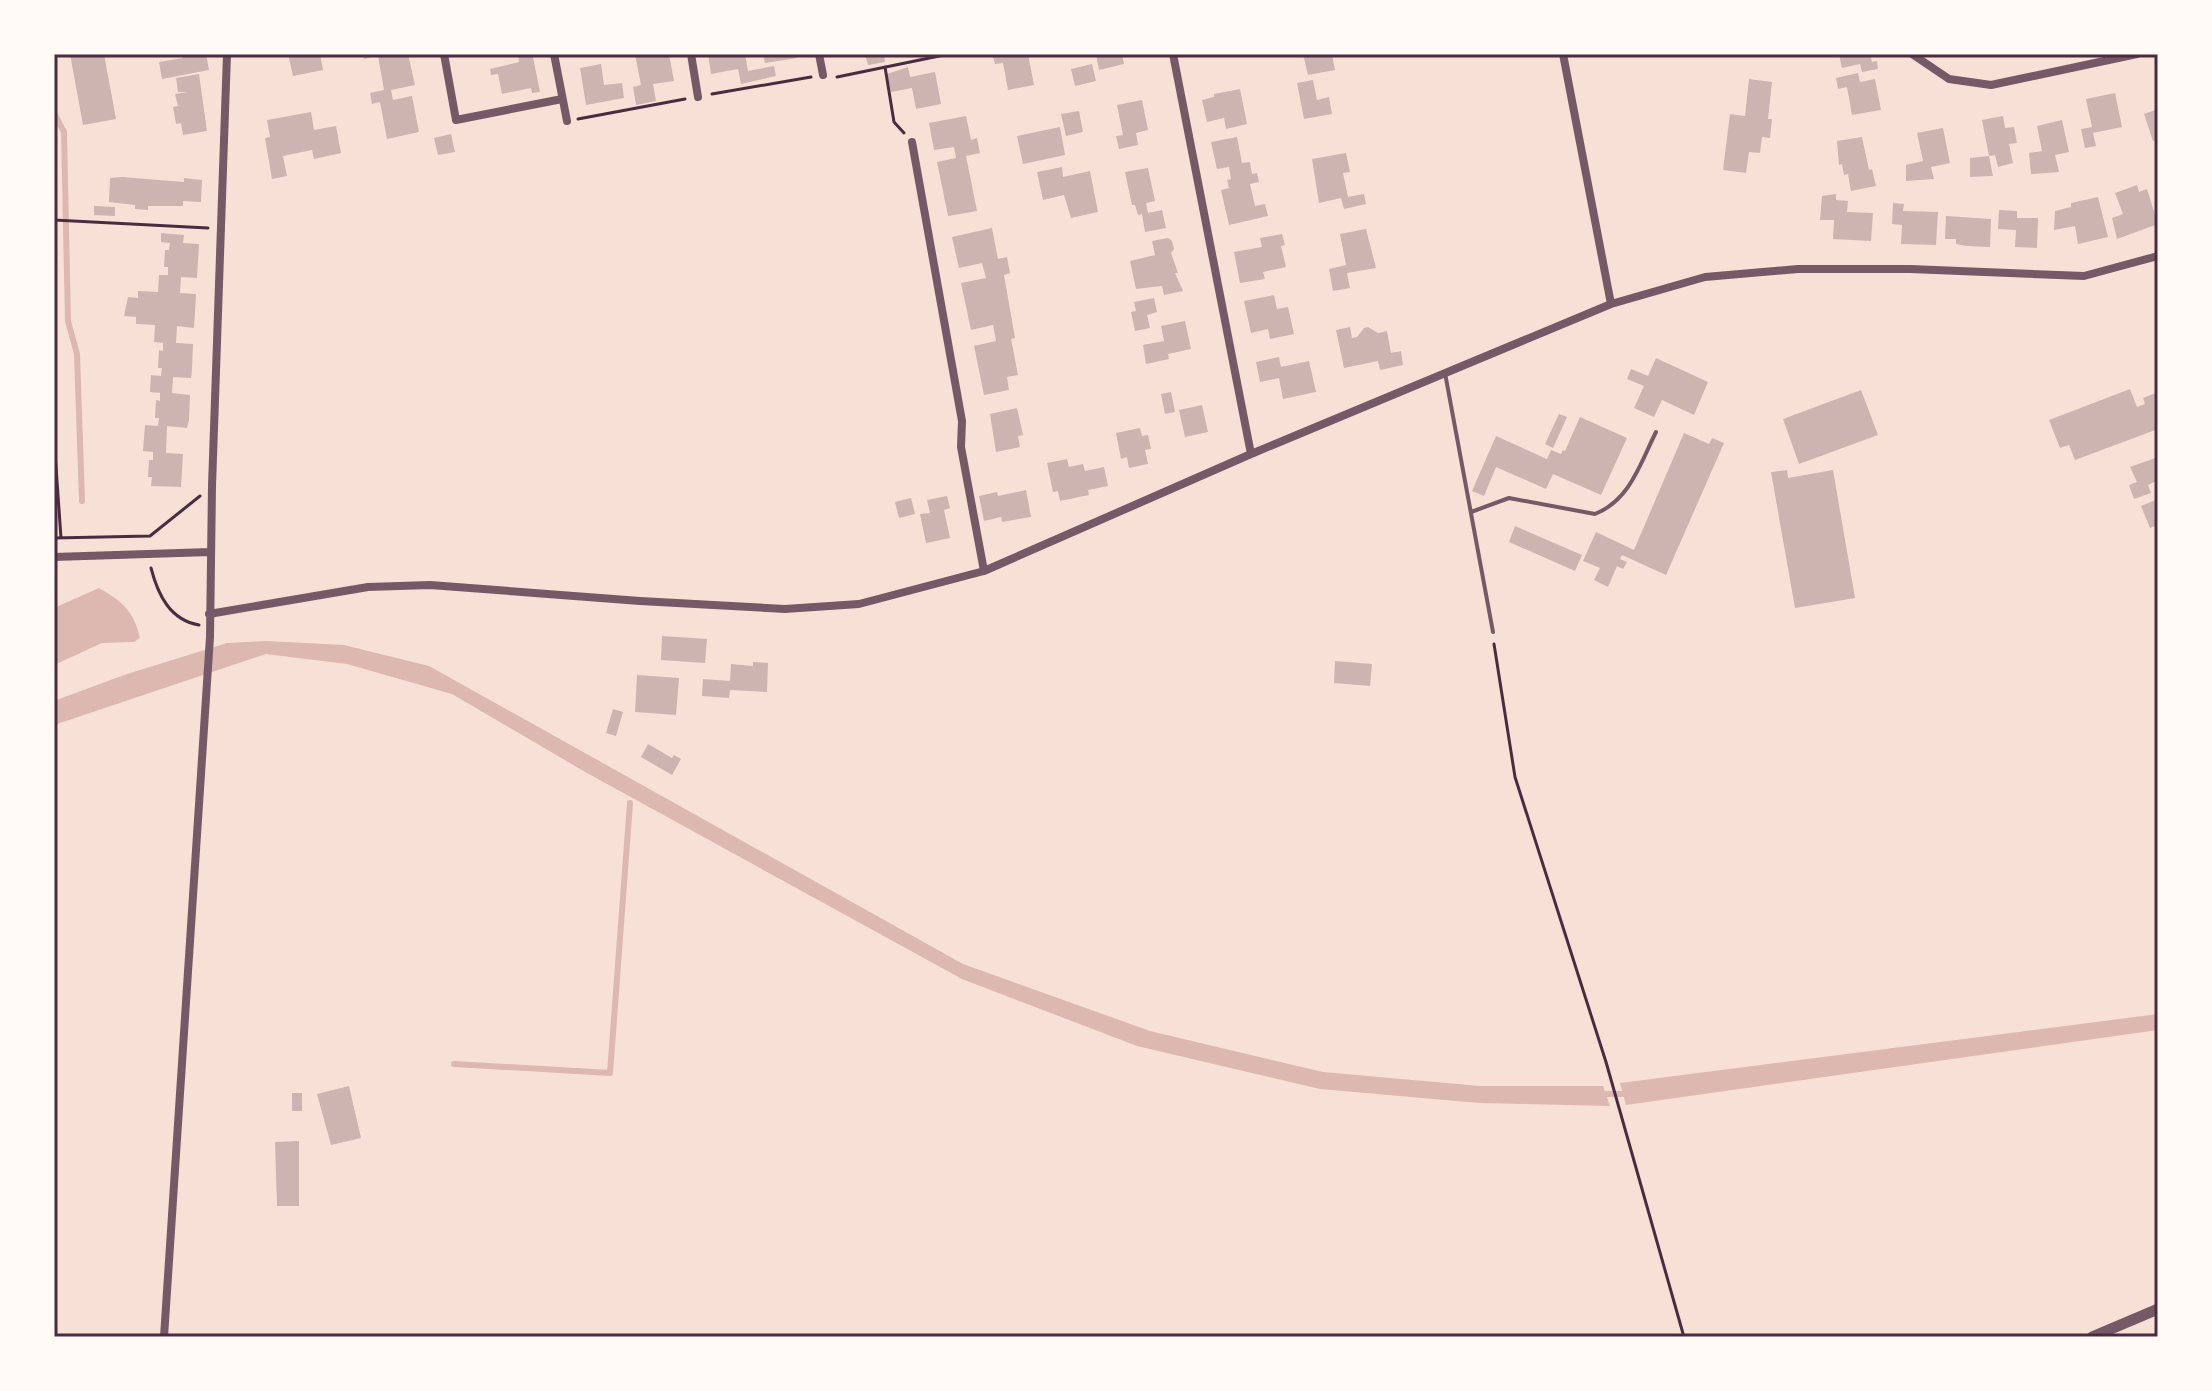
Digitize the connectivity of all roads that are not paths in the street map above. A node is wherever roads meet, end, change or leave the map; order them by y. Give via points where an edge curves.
1 (227, 54) edge
2 (444, 54) edge
3 (554, 54) edge
4 (691, 54) edge
5 (819, 54) edge
6 (1173, 54) edge
7 (1563, 54) edge
8 (1912, 54) edge
9 (2137, 54) edge
10 (823, 75) road end
11 (698, 97) road end
12 (562, 99) junction
13 (567, 121) road end
14 (912, 142) road end
15 (2158, 256) edge
16 (1611, 304) junction
17 (1445, 373) junction
18 (1656, 432) dead end
19 (1251, 454) junction
20 (1471, 512) junction
21 (210, 552) junction
22 (57, 557) edge
23 (984, 571) junction
24 (209, 614) junction
25 (1493, 632) road end
26 (2158, 1309) edge
27 (164, 1337) edge
28 (2092, 1337) edge

1 - 21 street
2 - 12 street via 456,120
3 - 12 street
4 - 11 street
5 - 10 street
6 - 19 street
7 - 16 street
8 - 9 street via 1949,79 1991,85
12 - 13 street
14 - 23 street
15 - 16 street via 2084,276 1910,269 1705,277
16 - 17 street
17 - 19 street
17 - 20 lane
18 - 20 lane via 1626,493 1602,511 1509,498
19 - 23 street
20 - 25 lane
21 - 22 street
21 - 24 street
23 - 24 street via 859,604 785,609 430,585 368,587
24 - 27 street
26 - 28 street

